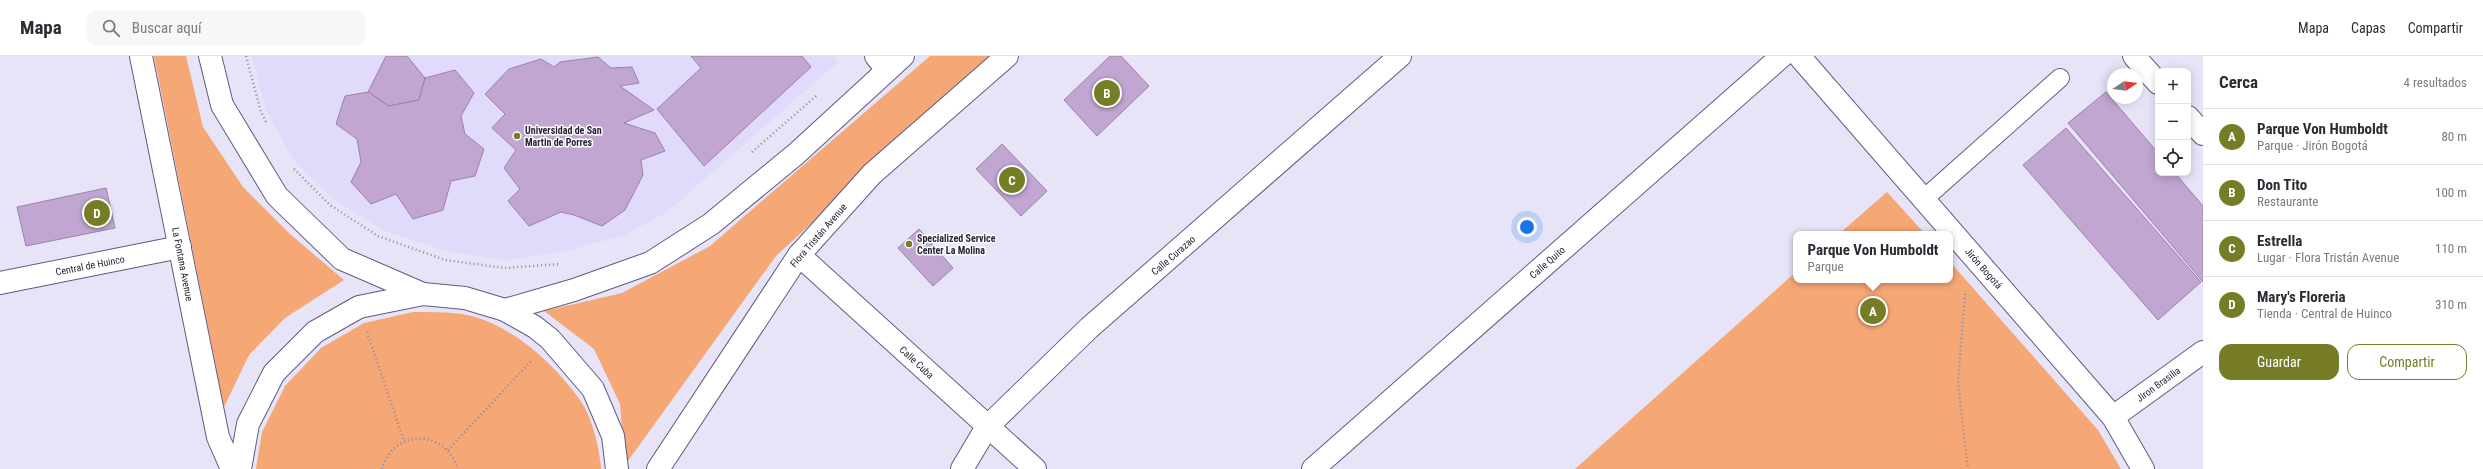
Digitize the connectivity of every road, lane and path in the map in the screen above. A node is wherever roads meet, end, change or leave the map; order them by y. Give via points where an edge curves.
1 (141, 56) edge
2 (210, 56) edge
3 (246, 56) edge
4 (1007, 56) edge
5 (1400, 56) edge
6 (1782, 56) edge
7 (1799, 56) edge
8 (2134, 56) edge
9 (889, 61) edge
10 (2060, 78) dead end
11 (2155, 80) edge
12 (820, 93) dead end
13 (2191, 120) edge
14 (268, 125) dead end
15 (2203, 134) edge
16 (748, 156) dead end
17 (289, 164) dead end
18 (1924, 199) junction
19 (1952, 231) edge
20 (1953, 232) edge
21 (180, 248) junction
22 (799, 255) junction
23 (562, 264) dead end
24 (0, 283) edge
25 (423, 294) junction
26 (1965, 294) dead end
27 (358, 307) junction
28 (505, 310) junction
29 (550, 339) junction
30 (2203, 352) edge
31 (2113, 417) junction
32 (987, 426) junction
33 (404, 441) junction
34 (448, 450) junction
35 (232, 469) edge
36 (240, 469) edge
37 (382, 469) edge
38 (458, 469) edge
39 (617, 469) edge
40 (658, 469) edge
41 (962, 469) edge
42 (1035, 469) edge
43 (1313, 469) edge
44 (1968, 469) edge
45 (2143, 469) edge

1 - 21 street, La Fontana Avenue
2 - 25 street via 222,105 277,196 342,259
3 - 14 path via 261,112
4 - 22 street, Flora Tristán Avenue via 872,174
5 - 32 street, Calle Curazao via 1089,328
6 - 43 street, Calle Quito
7 - 18 street, Jirón Bogotá
8 - 11 street
9 - 28 street via 796,154 711,224 650,263 574,290
10 - 18 lane
12 - 16 path
13 - 15 street
17 - 23 path via 330,205 378,236 445,260 505,268
18 - 19 street, Jirón Bogotá
20 - 31 street, Jirón Bogotá
21 - 24 street, Central de Huinco
21 - 35 street, La Fontana Avenue via 218,437
22 - 32 street, Calle Cuba
22 - 40 street, Flora Tristán Avenue
25 - 27 street
25 - 28 street via 465,298
26 - 44 path via 1958,383
27 - 33 path
27 - 36 street via 315,332 274,373 248,424
28 - 29 street
29 - 34 path
29 - 39 street via 593,389 613,436
30 - 31 street, Jiron Brasilia
31 - 45 street, Jirón Bogotá
32 - 41 street, Calle Curazao
32 - 42 street, Calle Cuba
33 - 34 path via 427,439
33 - 37 path via 389,453
34 - 38 path

